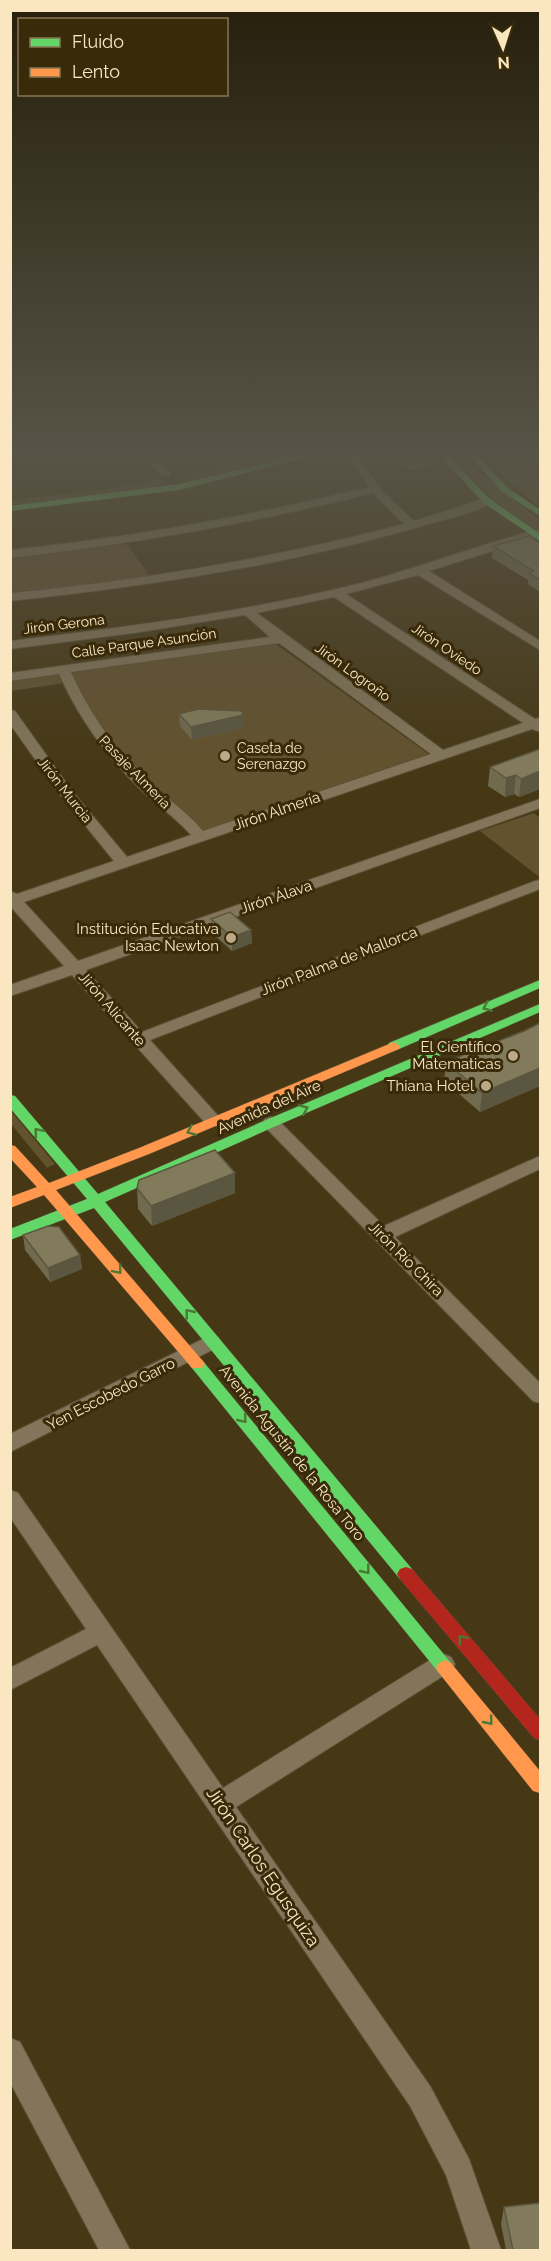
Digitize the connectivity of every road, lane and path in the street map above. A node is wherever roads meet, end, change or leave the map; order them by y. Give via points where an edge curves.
1 (286, 556) edge
2 (471, 556) edge
3 (420, 571) junction
4 (337, 593) junction
5 (10, 597) edge
6 (248, 612) junction
7 (281, 639) junction
8 (10, 645) edge
9 (540, 646) edge
10 (63, 669) junction
11 (10, 676) edge
12 (10, 714) edge
13 (538, 725) edge
14 (441, 755) junction
15 (540, 803) edge
16 (200, 837) junction
17 (124, 862) junction
18 (540, 886) edge
19 (12, 898) edge
20 (75, 967) junction
21 (540, 984) edge
22 (10, 991) edge
23 (540, 1008) edge
24 (138, 1039) junction
25 (10, 1099) edge
26 (214, 1122) junction
27 (271, 1123) junction
28 (10, 1149) edge
29 (540, 1162) edge
30 (77, 1179) junction
31 (48, 1189) junction
32 (97, 1200) junction
33 (10, 1203) edge
34 (69, 1213) junction
35 (10, 1235) edge
36 (382, 1235) junction
37 (211, 1342) junction
38 (189, 1354) junction
39 (540, 1395) edge
40 (10, 1444) edge
41 (10, 1499) edge
42 (101, 1632) junction
43 (443, 1664) junction
44 (10, 1680) edge
45 (540, 1732) edge
46 (540, 1785) edge
47 (220, 1803) junction
48 (10, 2052) edge
49 (115, 2250) edge
50 (486, 2250) edge

1 - 5 street via 206,572
2 - 3 street, Jirón Gerona
3 - 4 street, Jirón Gerona
3 - 9 street
4 - 6 street, Jirón Gerona
4 - 13 street, Jirón Oviedo
6 - 7 street, Jirón Logroño
6 - 8 street, Jirón Gerona
7 - 10 street, Calle Parque Asunción
7 - 14 street, Jirón Logroño
10 - 11 street, Calle Parque Asunción
10 - 16 street, Pasaje Almería via 83,713 101,739
12 - 17 street, Jirón Murcia via 67,794
13 - 14 street, Jirón Almería
14 - 16 street, Jirón Almería
15 - 20 street, Jirón Álava
16 - 17 street, Jirón Almería
17 - 19 street, Jirón Almería
18 - 24 street, Jirón Palma de Mallorca
19 - 20 street, Jirón Alicante
20 - 22 street, Jirón Álava
20 - 24 street, Jirón Alicante
21 -> 26 main road, Avenida del Aire
27 -> 23 main road, Avenida del Aire
24 - 26 street, Jirón Alicante
30 -> 25 main road, Avenida Agustín de la Rosa Toro
26 -> 30 main road, Avenida del Aire
27 - 32 main road, Avenida del Aire
27 - 36 street, Jirón Río Chira
28 - 31 main road, Avenida Agustín de la Rosa Toro
29 - 36 street
30 - 31 main road
30 - 32 main road, Avenida Agustín de la Rosa Toro
31 - 33 main road
31 - 34 main road, Avenida Agustín de la Rosa Toro
32 - 34 main road, Avenida del Aire
37 -> 32 main road, Avenida Agustín de la Rosa Toro
34 - 35 main road, Avenida del Aire
34 -> 38 main road, Avenida Agustín de la Rosa Toro
36 - 39 street, Jirón Río Chira
37 - 38 street, Yen Escobedo Garro
45 -> 37 main road, Avenida Agustín de la Rosa Toro
38 - 40 street, Yen Escobedo Garro
38 -> 43 main road, Avenida Agustín de la Rosa Toro
41 - 42 street, Jirón Carlos Egusquiza
42 - 44 street
42 - 47 street, Jirón Carlos Egusquiza
43 -> 46 main road, Avenida Agustín de la Rosa Toro
43 - 47 street
47 - 50 street, Jirón Carlos Egusquiza via 420,2096 459,2169
48 - 49 street

